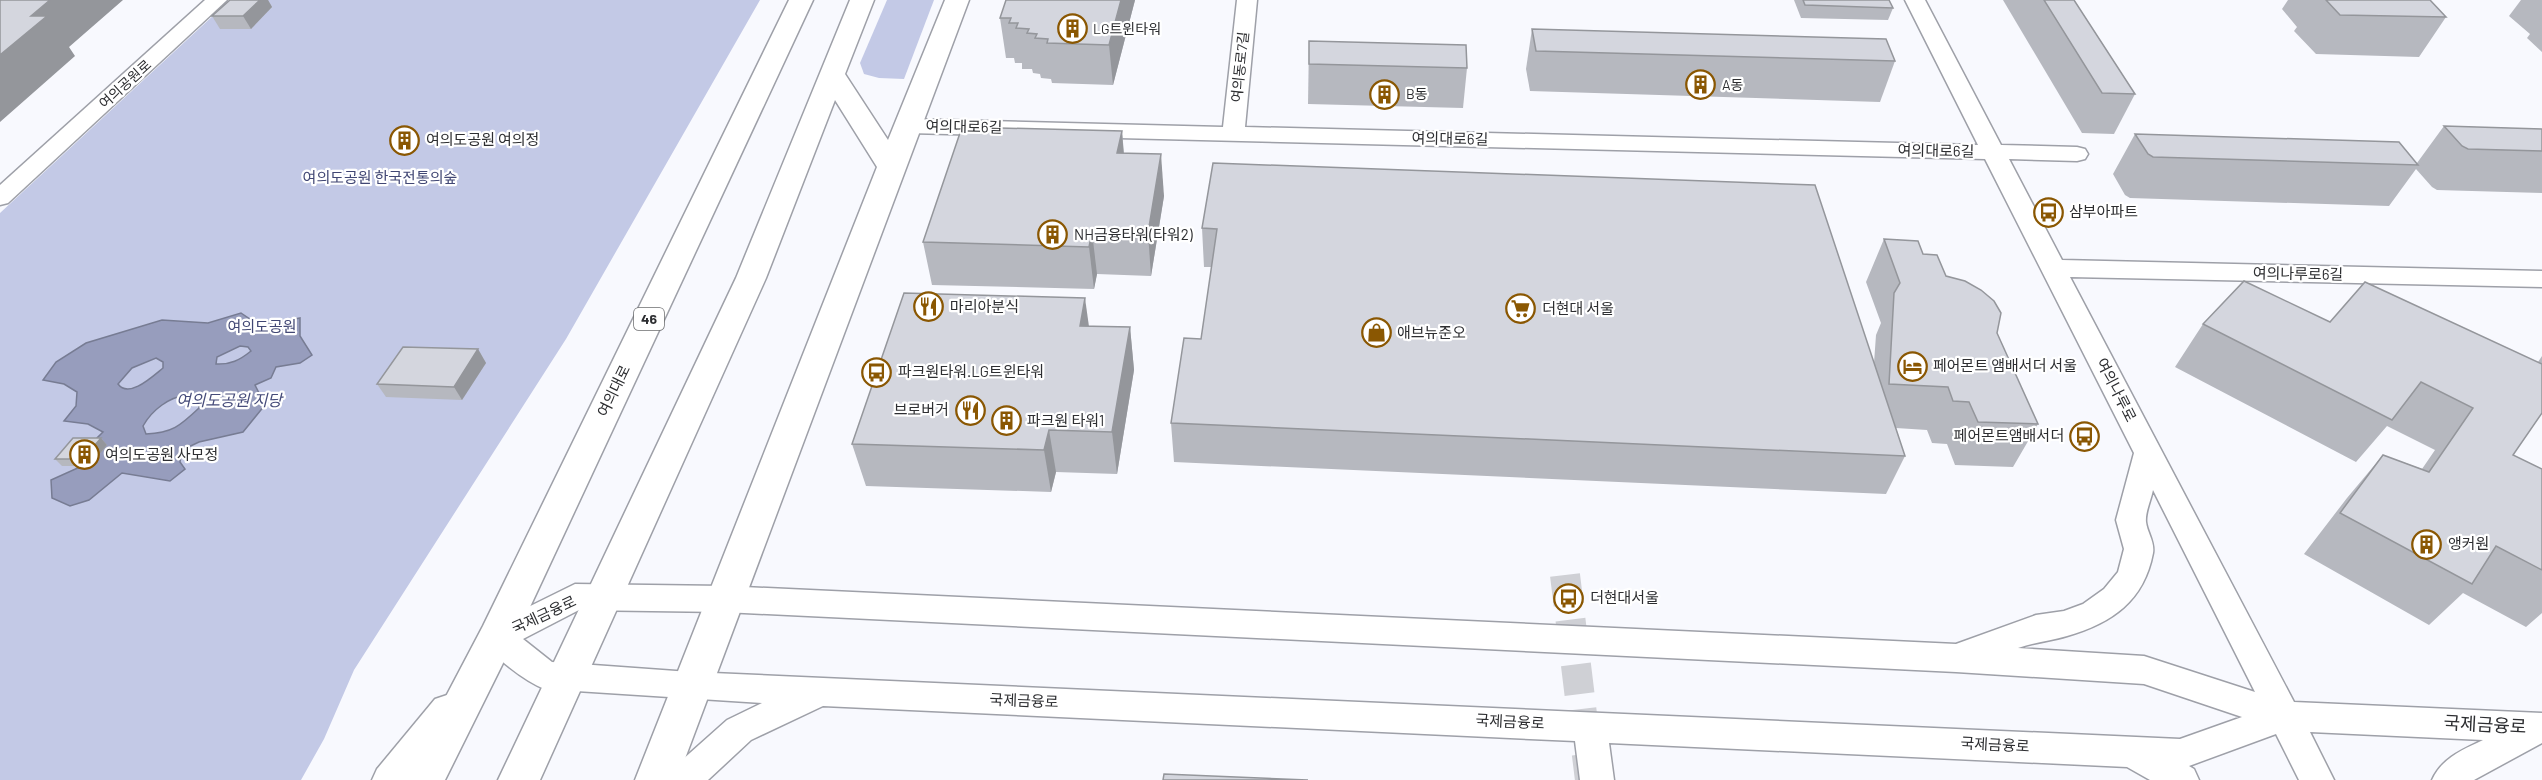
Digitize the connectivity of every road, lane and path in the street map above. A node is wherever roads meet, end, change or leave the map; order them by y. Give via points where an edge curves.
1 (218, 0) edge
2 (801, 0) edge
3 (862, 0) edge
4 (957, 0) edge
5 (1247, 0) edge
6 (1915, 0) edge
7 (832, 73) junction
8 (908, 126) junction
9 (1233, 134) junction
10 (1993, 153) junction
11 (2078, 154) dead end
12 (891, 167) junction
13 (0, 168) edge
14 (32, 169) junction
15 (0, 198) edge
16 (2053, 268) junction
17 (2542, 279) edge
18 (2148, 453) junction
19 (604, 598) junction
20 (724, 599) junction
21 (488, 653) junction
22 (1956, 658) junction
23 (567, 678) junction
24 (690, 686) junction
25 (820, 692) junction
26 (2284, 716) junction
27 (1590, 726) junction
28 (2540, 728) edge
29 (2130, 752) junction
30 (403, 775) edge
31 (519, 780) edge
32 (656, 780) edge
33 (684, 780) edge
34 (1597, 780) edge
35 (2182, 780) edge
36 (2317, 780) edge
37 (2449, 780) edge

1 - 14 street, 여의공원로
2 - 21 main road, 여의대로 / 46
3 - 7 main road
4 - 8 main road
5 - 9 street, 여의동로7길
6 - 10 street, 여의나루로
7 - 12 main road
7 - 19 main road via 751,278
8 - 9 street, 여의대로6길
8 - 12 main road
9 - 10 street, 여의대로6길
10 - 11 street, 여의대로6길
10 - 16 street, 여의나루로
12 - 20 main road
13 - 14 street
14 - 15 street, 여의공원로
16 - 17 street, 여의나루로6길
16 - 18 street, 여의나루로
18 - 22 street via 2131,520 2139,549 2132,577 2115,598 2094,613 2065,624 2036,628
18 - 26 street, 여의나루로
19 - 20 street, 국제금융로
19 - 21 street, 국제금융로 via 575,597
19 - 23 main road
20 - 22 street, 국제금융로
20 - 24 main road
21 - 23 street, 국제금융로 via 545,675
21 - 30 main road, 여의대로 / 46
22 - 26 street, 국제금융로 via 2144,670
23 - 24 street, 국제금융로
23 - 31 main road
24 - 25 street, 국제금융로
24 - 32 main road
25 - 27 street, 국제금융로
25 - 33 street via 739,730
26 - 28 street, 국제금융로
26 - 29 street, 국제금융로 via 2180,754
26 - 36 street, 여의나루로
27 - 29 street, 국제금융로
27 - 34 street
28 - 37 street via 2465,766
29 - 35 street

